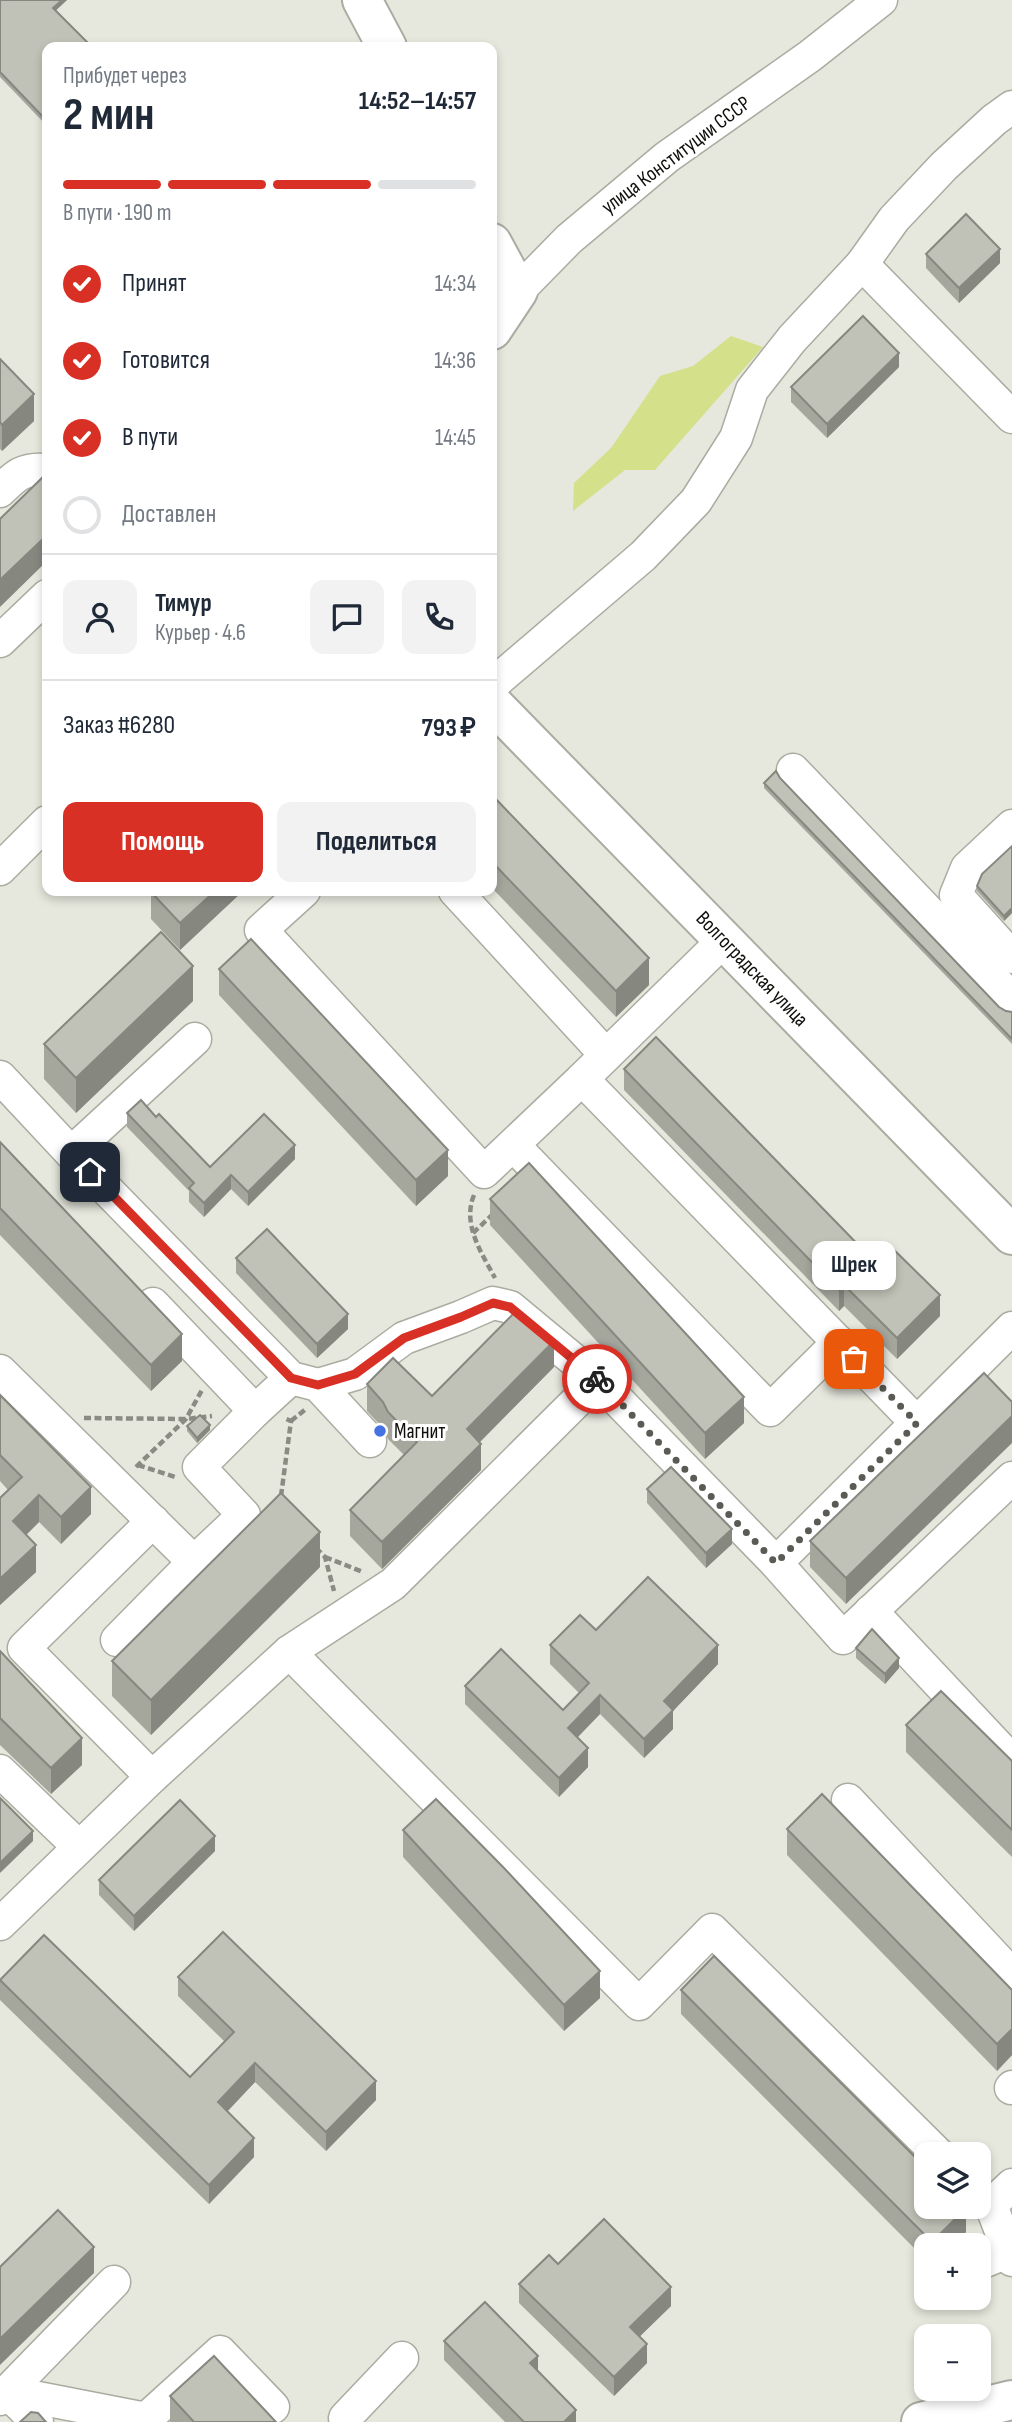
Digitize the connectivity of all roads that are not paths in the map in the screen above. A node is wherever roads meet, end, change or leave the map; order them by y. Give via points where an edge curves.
1 (362, 0) edge
2 (881, 0) edge
3 (384, 42) edge
4 (1012, 107) edge
5 (497, 252) edge
6 (862, 264) junction
7 (518, 290) junction
8 (497, 322) edge
9 (1012, 417) edge
10 (42, 601) edge
11 (0, 641) edge
12 (497, 681) edge
13 (497, 708) edge
14 (793, 770) dead end
15 (1012, 826) edge
16 (42, 827) edge
17 (0, 869) edge
18 (298, 896) edge
19 (460, 896) edge
20 (724, 940) junction
21 (1008, 946) edge
22 (1012, 999) edge
23 (195, 1039) dead end
24 (606, 1055) junction
25 (0, 1077) edge
26 (582, 1079) junction
27 (513, 1145) junction
28 (71, 1153) junction
29 (1012, 1235) edge
30 (129, 1279) edge
31 (1012, 1328) edge
32 (839, 1342) junction
33 (0, 1371) edge
34 (598, 1380) junction
35 (304, 1381) junction
36 (255, 1411) junction
37 (917, 1423) junction
38 (370, 1441) dead end
39 (1012, 1478) edge
40 (153, 1521) junction
41 (194, 1562) junction
42 (776, 1563) junction
43 (871, 1611) junction
44 (117, 1640) dead end
45 (289, 1653) junction
46 (1012, 1761) edge
47 (0, 1771) edge
48 (152, 1777) junction
49 (848, 1800) dead end
50 (79, 1847) junction
51 (0, 1924) edge
52 (1012, 1975) edge
53 (926, 2142) edge
54 (994, 2195) edge
55 (1011, 2254) edge
56 (991, 2260) edge
57 (114, 2282) dead end
58 (402, 2358) dead end
59 (4, 2396) edge
60 (1012, 2400) edge
61 (273, 2407) dead end
62 (147, 2421) edge
63 (37, 2422) edge
64 (347, 2422) edge
65 (921, 2422) edge

1 - 3 main road
2 - 7 street, улица Конституции СССР via 667,157 569,239
4 - 6 street via 944,166 894,219
5 - 7 main road
6 - 9 street
6 - 12 street via 752,390 736,438 696,501 643,556
7 - 8 main road, улица Конституции СССР
10 - 11 street
13 - 20 main road, Волгоградская улица
14 - 22 street
15 - 21 street via 967,868 956,895
16 - 17 street
18 - 27 street via 261,930 484,1171
19 - 24 street
20 - 24 street
20 - 29 main road, Волгоградская улица
23 - 28 street
24 - 26 street
25 - 28 street
26 - 27 street
26 - 32 street
27 - 32 street via 770,1410
28 - 35 street
30 - 36 street
31 - 37 street
32 - 37 street
33 - 40 street
34 - 35 street via 510,1307 493,1303 404,1338 355,1374
34 - 42 street
34 - 45 street via 393,1584
35 - 36 street
35 - 38 street
36 - 41 street via 199,1467 244,1515
37 - 42 street
39 - 43 street
40 - 41 street
40 - 48 street via 24,1648
41 - 44 street
42 - 43 street via 843,1638
43 - 46 street
45 - 48 street
45 - 53 street via 639,2004 712,1930
47 - 50 street
48 - 50 street
49 - 52 street
50 - 51 street
54 - 55 street
55 - 56 street
57 - 59 street
58 - 64 street via 345,2418
59 - 62 street
59 - 63 street
60 - 65 main road
61 - 62 street via 220,2352

